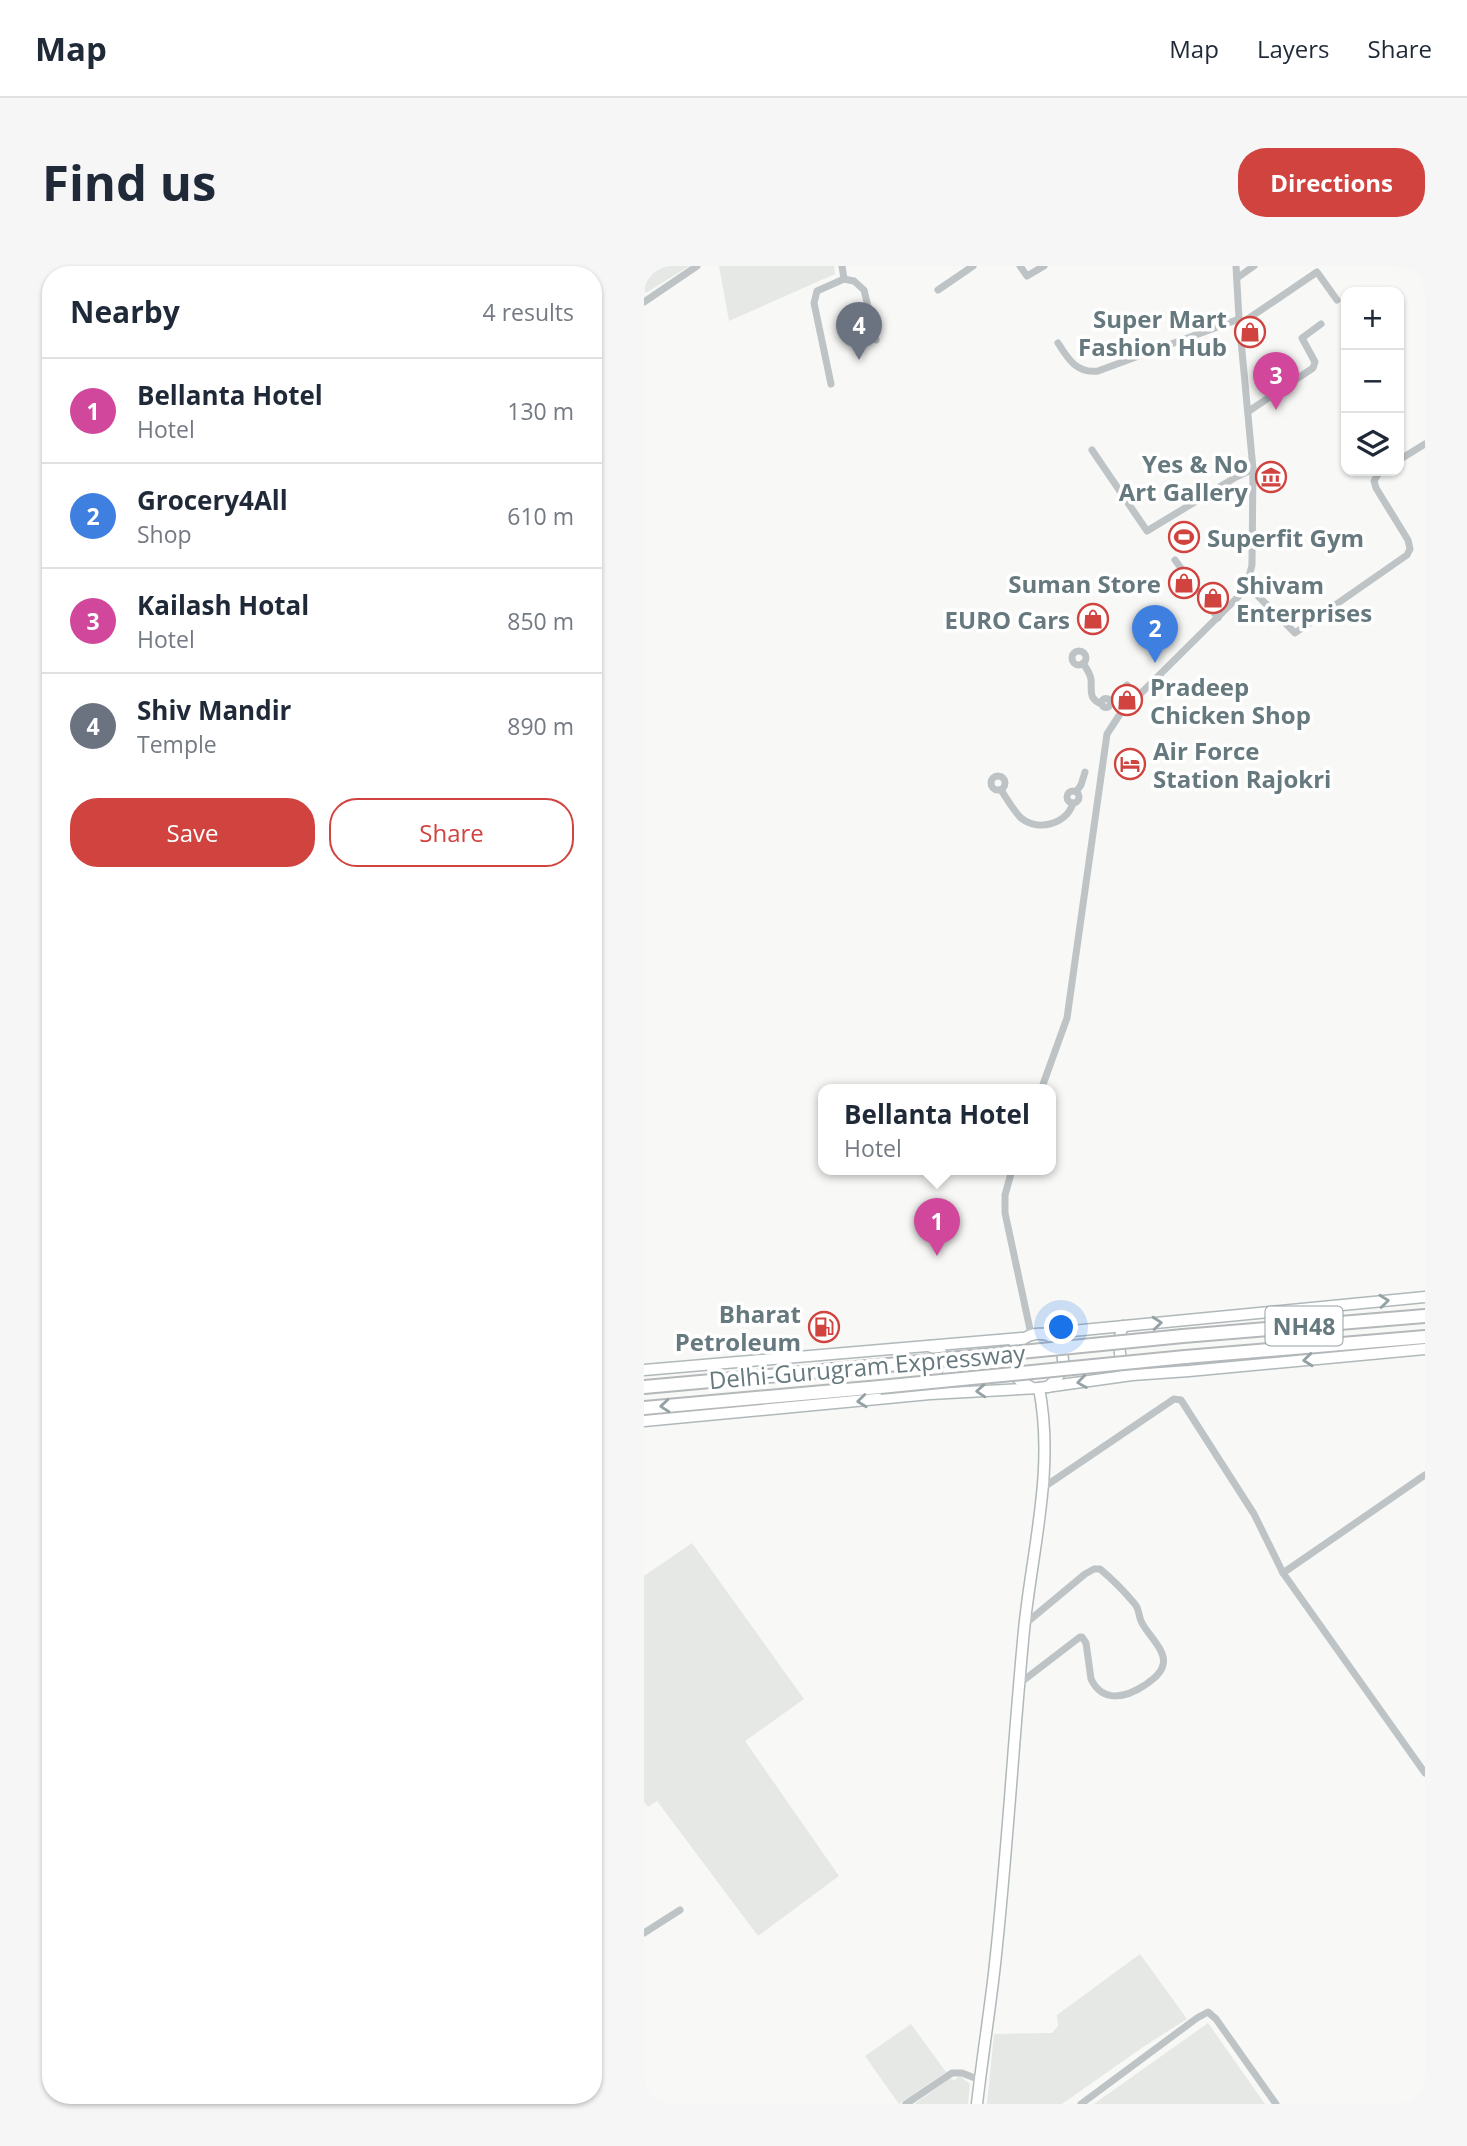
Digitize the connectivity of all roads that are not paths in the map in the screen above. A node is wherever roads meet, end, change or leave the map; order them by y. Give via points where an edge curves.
1 (697, 266) edge
2 (842, 266) edge
3 (973, 266) edge
4 (1020, 266) edge
5 (1044, 266) edge
6 (1237, 266) edge
7 (1254, 266) edge
8 (1237, 278) junction
9 (844, 279) junction
10 (938, 290) dead end
11 (1337, 300) dead end
12 (644, 302) edge
13 (1239, 322) junction
14 (1321, 324) dead end
15 (876, 340) dead end
16 (1058, 343) dead end
17 (831, 384) dead end
18 (1249, 411) junction
19 (1425, 443) edge
20 (1092, 450) dead end
21 (1404, 457) edge
22 (1253, 469) junction
23 (1377, 476) edge
24 (1175, 560) dead end
25 (1247, 584) junction
26 (1218, 618) junction
27 (1083, 663) dead end
28 (1127, 685) dead end
29 (1106, 704) junction
30 (1112, 724) junction
31 (1085, 772) dead end
32 (1001, 790) dead end
33 (1076, 798) junction
34 (1097, 798) junction
35 (1043, 1084) edge
36 (1011, 1175) edge
37 (1425, 1297) edge
38 (1425, 1316) edge
39 (1123, 1326) junction
40 (1031, 1335) junction
41 (1425, 1336) edge
42 (929, 1346) junction
43 (1425, 1349) edge
44 (644, 1370) edge
45 (1132, 1374) junction
46 (644, 1387) edge
47 (1039, 1387) junction
48 (930, 1394) junction
49 (644, 1408) edge
50 (644, 1421) edge
51 (1425, 1475) edge
52 (1044, 1488) junction
53 (1283, 1573) junction
54 (1025, 1623) junction
55 (1020, 1683) junction
56 (1425, 1773) edge
57 (680, 1910) dead end
58 (644, 1933) edge
59 (980, 2080) junction
60 (906, 2104) edge
61 (977, 2104) edge
62 (1081, 2104) edge
63 (1276, 2104) edge

1 - 12 street
2 - 9 street
3 - 10 street
4 - 5 street via 1027,276
6 - 8 street
7 - 8 street
8 - 13 street
9 - 15 street via 864,290
9 - 17 street via 821,289 814,299
11 - 13 street via 1317,272
13 - 16 street via 1092,372 1075,367
13 - 18 street
14 - 18 street via 1302,338 1315,362 1313,368
18 - 22 street
19 - 21 street
20 - 22 street via 1147,531
22 - 25 street via 1252,565
23 - 25 street via 1376,488 1408,540 1407,555 1294,633
24 - 26 street
25 - 26 street
26 - 30 street
27 - 29 street via 1091,678 1092,698
28 - 29 street
29 - 30 street
30 - 34 street
31 - 33 street
32 - 33 street via 1021,817 1035,825 1061,819
33 - 34 street
34 - 35 street via 1067,1018
36 - 40 street via 1005,1213
39 -> 37 main road
38 - 46 highway, Delhi-Gurugram Expressway / NH48, bridge
39 - 40 main road
39 - 45 main road via 1120,1357 1124,1371
40 - 42 main road
40 - 47 main road via 1011,1353 1010,1363 1019,1381
40 - 47 main road via 1054,1340 1063,1358 1057,1378
41 -> 49 highway, Delhi-Gurugram Expressway / NH48, bridge
42 - 44 main road
42 - 48 main road via 942,1352 949,1370 945,1383
43 -> 45 main road
45 -> 47 main road
47 -> 48 main road
47 - 52 main road
48 -> 50 main road
51 - 53 street
52 - 53 street via 1174,1399 1181,1400 1254,1514
52 - 54 main road
53 - 56 street
54 - 55 main road
54 - 55 street via 1089,1571 1100,1569 1138,1608 1164,1664 1137,1690 1114,1696 1093,1684 1086,1643 1080,1637
55 - 59 main road
57 - 58 street
59 - 60 street via 952,2073
59 - 61 main road
62 - 63 street via 1208,2012

